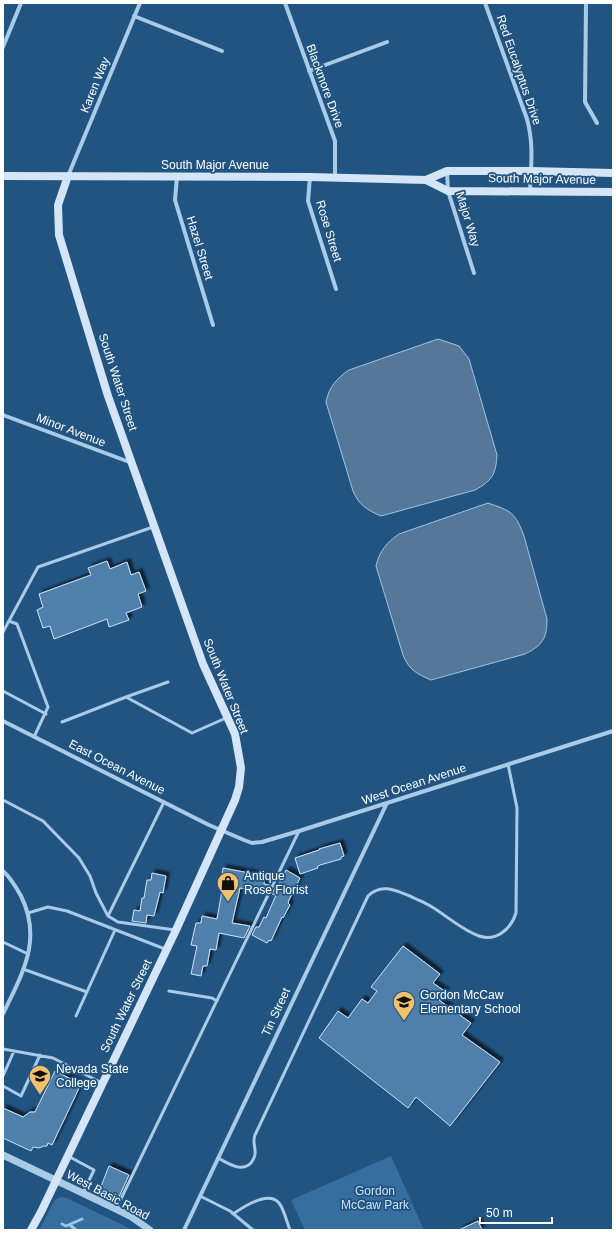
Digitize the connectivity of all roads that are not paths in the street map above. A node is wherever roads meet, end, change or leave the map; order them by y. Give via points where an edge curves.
1 (21, 3) edge
2 (140, 3) edge
3 (285, 3) edge
4 (485, 3) edge
5 (586, 3) edge
6 (134, 16) junction
7 (387, 42) dead end
8 (3, 47) edge
9 (222, 51) dead end
10 (309, 71) junction
11 (598, 124) dead end
12 (531, 170) junction
13 (447, 171) junction
14 (613, 173) edge
15 (3, 176) edge
16 (68, 176) junction
17 (177, 177) junction
18 (310, 177) junction
19 (335, 178) junction
20 (426, 180) junction
21 (448, 190) junction
22 (530, 191) junction
23 (613, 192) edge
24 (474, 273) dead end
25 (336, 289) dead end
26 (213, 325) dead end
27 (3, 415) edge
28 (132, 464) junction
29 (154, 526) junction
30 (9, 621) junction
31 (3, 632) edge
32 (168, 682) dead end
33 (3, 692) edge
34 (126, 697) junction
35 (46, 714) junction
36 (227, 717) junction
37 (3, 721) edge
38 (62, 722) dead end
39 (613, 731) edge
40 (34, 737) junction
41 (508, 764) junction
42 (3, 800) edge
43 (164, 802) junction
44 (387, 803) junction
45 (222, 830) junction
46 (299, 831) junction
47 (3, 871) edge
48 (28, 913) junction
49 (108, 916) junction
50 (115, 930) junction
51 (176, 930) junction
52 (3, 942) edge
53 (167, 950) junction
54 (28, 954) junction
55 (23, 969) junction
56 (169, 990) dead end
57 (87, 992) junction
58 (217, 1001) junction
59 (4, 1011) edge
60 (76, 1016) dead end
61 (3, 1049) edge
62 (14, 1051) junction
63 (40, 1055) junction
64 (3, 1076) edge
65 (102, 1083) junction
66 (3, 1086) edge
67 (3, 1155) edge
68 (68, 1156) junction
69 (218, 1158) junction
70 (56, 1180) junction
71 (83, 1194) junction
72 (200, 1196) junction
73 (116, 1209) junction
74 (233, 1214) junction
75 (31, 1230) edge
76 (150, 1230) edge
77 (184, 1230) edge
78 (253, 1230) edge
79 (290, 1230) edge

1 - 8 street
2 - 6 street, Karen Way
3 - 10 street, Blackmore Drive
4 - 12 street, Red Eucalyptus Drive via 527,119 531,134
5 - 11 street via 585,102
6 - 9 street
6 - 16 street, Karen Way
7 - 10 street
10 - 19 street, Blackmore Drive via 335,141
12 - 13 main road, South Major Avenue
12 - 14 main road, South Major Avenue
12 - 22 street, Red Eucalyptus Drive
13 - 20 main road, South Major Avenue
13 - 21 street, Major Way
15 - 16 main road, South Major Avenue
16 - 17 main road, South Major Avenue
16 - 28 main road, South Water Street via 58,205 59,235 108,396
17 - 18 main road, South Major Avenue
17 - 26 street, Hazel Street via 175,200
18 - 19 main road, South Major Avenue
18 - 25 street, Rose Street via 308,201
19 - 20 main road, South Major Avenue
20 - 21 main road, South Major Avenue
21 - 22 main road, South Major Avenue
21 - 24 street, Major Way
22 - 23 main road, South Major Avenue
27 - 28 street, Minor Avenue
28 - 29 main road, South Water Street
29 - 30 lane via 38,567
29 - 36 main road, South Water Street via 203,664
30 - 31 lane
30 - 35 lane via 17,624 48,707
32 - 34 lane
33 - 35 lane
34 - 36 lane via 192,733
34 - 38 lane
35 - 40 lane
36 - 45 main road, South Water Street via 235,734 241,768 239,787
37 - 40 street, East Ocean Avenue
39 - 41 street, West Ocean Avenue
40 - 43 street, East Ocean Avenue
41 - 44 street, West Ocean Avenue
41 - 69 lane via 517,808 516,913 509,928 492,936 480,936 429,905 402,893 383,888 372,892 254,1134 253,1159 247,1166 237,1167
42 - 49 lane via 43,821 79,858
43 - 45 street, East Ocean Avenue
43 - 49 lane
44 - 46 street, West Ocean Avenue
44 - 69 street, Tin Street
45 - 46 street, West Ocean Avenue via 252,843
45 - 51 main road, South Water Street
46 - 58 lane
47 - 48 street via 16,886
48 - 50 lane via 48,907 67,911
48 - 54 street via 31,927
49 - 51 lane via 118,922
50 - 53 lane
50 - 57 lane
51 - 53 main road, South Water Street
52 - 54 lane
53 - 65 main road, South Water Street
54 - 55 street
55 - 57 lane
55 - 59 street
56 - 58 lane
57 - 60 lane
58 - 73 lane
61 - 62 lane
62 - 63 lane
62 - 64 lane
63 - 65 lane via 52,1058
63 - 66 lane via 21,1096
65 - 68 main road, South Water Street
67 - 70 street, West Basic Road
68 - 70 main road, South Water Street
68 - 71 lane via 94,1170
69 - 72 street, Tin Street
70 - 71 street, West Basic Road
70 - 75 main road, South Water Street
71 - 73 street, West Basic Road
72 - 74 lane
72 - 77 street, Tin Street
73 - 76 street, West Basic Road
74 - 78 lane
74 - 79 lane via 253,1202 272,1198 279,1203

